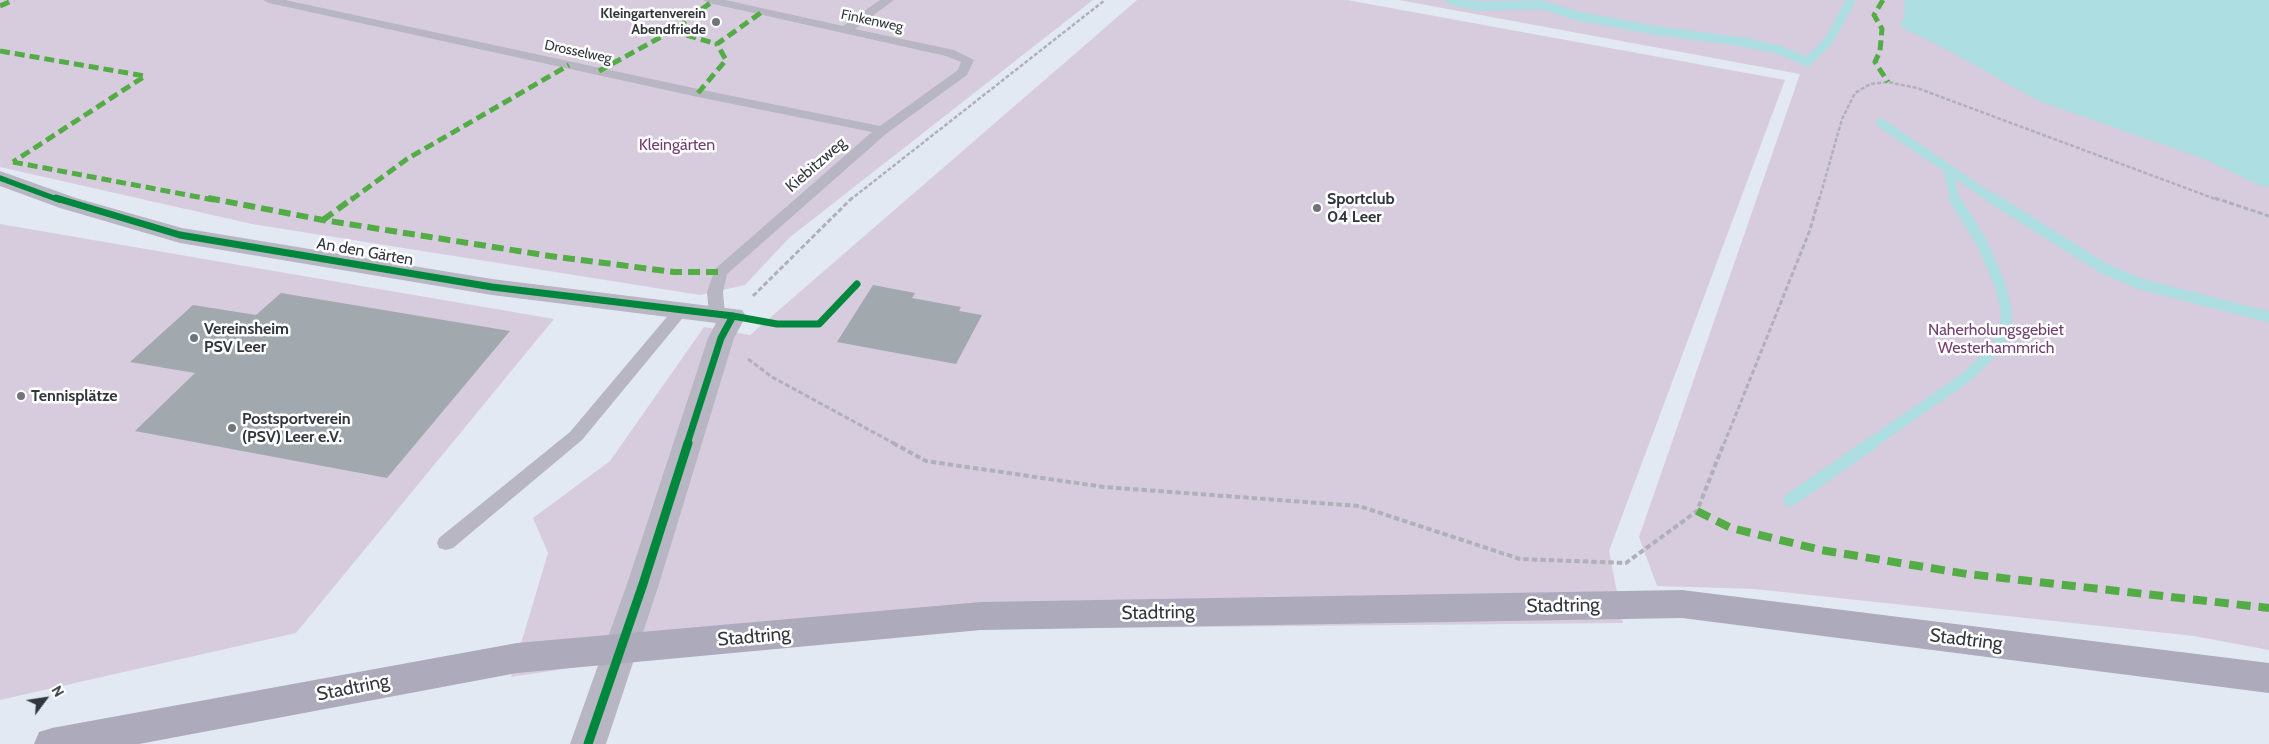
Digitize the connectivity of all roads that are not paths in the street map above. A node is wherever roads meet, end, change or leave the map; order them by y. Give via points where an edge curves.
1 (269, 0) edge
2 (709, 0) edge
3 (888, 0) edge
4 (845, 30) junction
5 (968, 60) joint
6 (882, 130) junction
7 (0, 178) edge
8 (681, 310) junction
9 (724, 323) junction
10 (446, 543) dead end
11 (2269, 678) edge
12 (52, 744) edge
13 (588, 744) edge

1 - 6 lane, Drosselweg
2 - 4 lane, Finkenweg
3 - 4 lane
4 - 5 lane, Finkenweg via 950,53
5 - 6 lane, Kiebitzweg via 963,72
6 - 9 lane, Kiebitzweg via 720,272 715,292
7 - 8 street, An den Gärten via 68,203 180,234 492,287
8 - 9 street, An den Gärten
8 - 10 lane via 576,436
9 - 13 street via 643,584
11 - 12 highway, Stadtring via 1682,604 981,616 517,658

